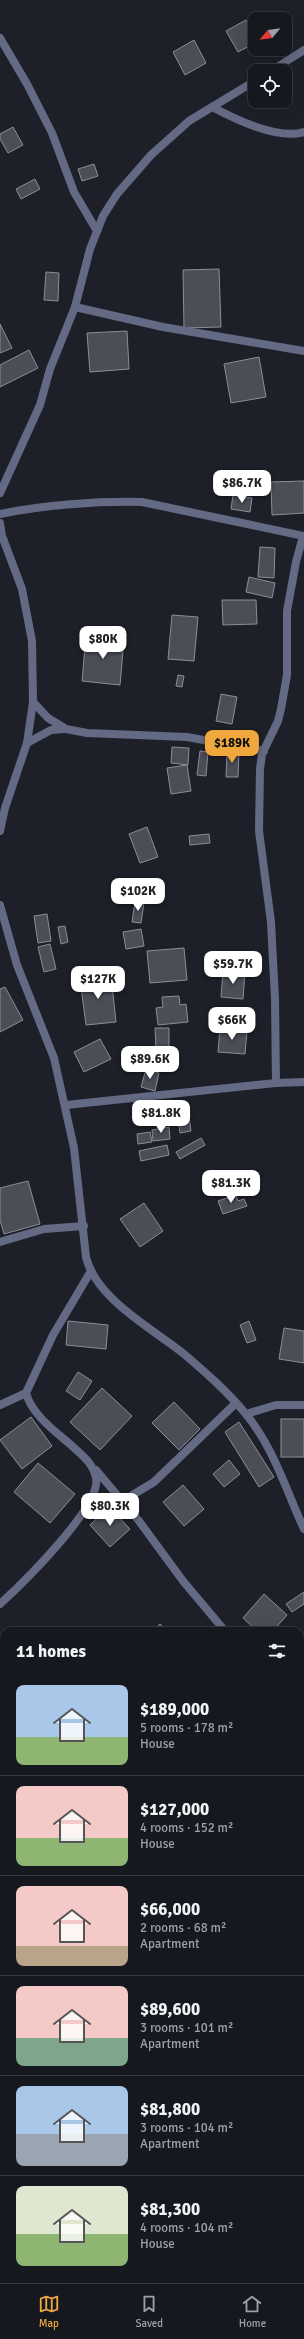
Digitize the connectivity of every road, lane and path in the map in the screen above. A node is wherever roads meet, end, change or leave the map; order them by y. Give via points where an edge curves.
1 (0, 38) edge
2 (304, 50) edge
3 (282, 64) edge
4 (248, 85) edge
5 (212, 107) junction
6 (304, 132) edge
7 (97, 231) junction
8 (75, 307) junction
9 (304, 351) edge
10 (0, 493) edge
11 (0, 514) edge
12 (0, 523) edge
13 (304, 536) edge
14 (33, 702) junction
15 (66, 729) junction
16 (27, 743) junction
17 (264, 752) junction
18 (0, 831) edge
19 (0, 904) edge
20 (304, 1082) edge
21 (276, 1083) junction
22 (66, 1106) junction
23 (84, 1226) junction
24 (0, 1242) edge
25 (91, 1271) junction
26 (26, 1393) junction
27 (236, 1403) junction
28 (0, 1405) edge
29 (304, 1405) edge
30 (246, 1414) junction
31 (90, 1463) junction
32 (121, 1502) junction
33 (304, 1529) edge
34 (0, 1604) edge
35 (222, 1627) edge

1 - 7 street via 52,133 74,192
2 - 3 street
4 - 5 street
5 - 6 street via 242,122 277,132
5 - 7 street via 189,121 151,155 117,194
7 - 8 street
8 - 9 street via 163,327
8 - 10 street via 50,369 40,405
11 - 13 street via 31,507 142,502
12 - 14 street via 2,536 22,589 32,641
13 - 17 street via 296,562 287,611 285,689 278,721
14 - 15 street via 48,718
14 - 16 street
15 - 16 street via 51,730
15 - 17 street via 87,733 187,737
16 - 18 street
17 - 21 street via 260,769 259,831 271,922
19 - 22 street via 17,965 54,1058
20 - 21 street
21 - 22 street
22 - 23 street
23 - 24 street via 44,1229
23 - 25 street via 86,1257
25 - 26 street via 53,1335
25 - 27 street via 101,1286 126,1310 184,1354
26 - 28 street
26 - 31 street via 33,1409
27 - 30 street
27 - 32 street via 154,1482
29 - 30 street via 276,1405
30 - 33 street via 271,1454
31 - 32 street
31 - 34 street via 97,1480 93,1497 78,1520 28,1578
32 - 35 street via 139,1521 183,1581

